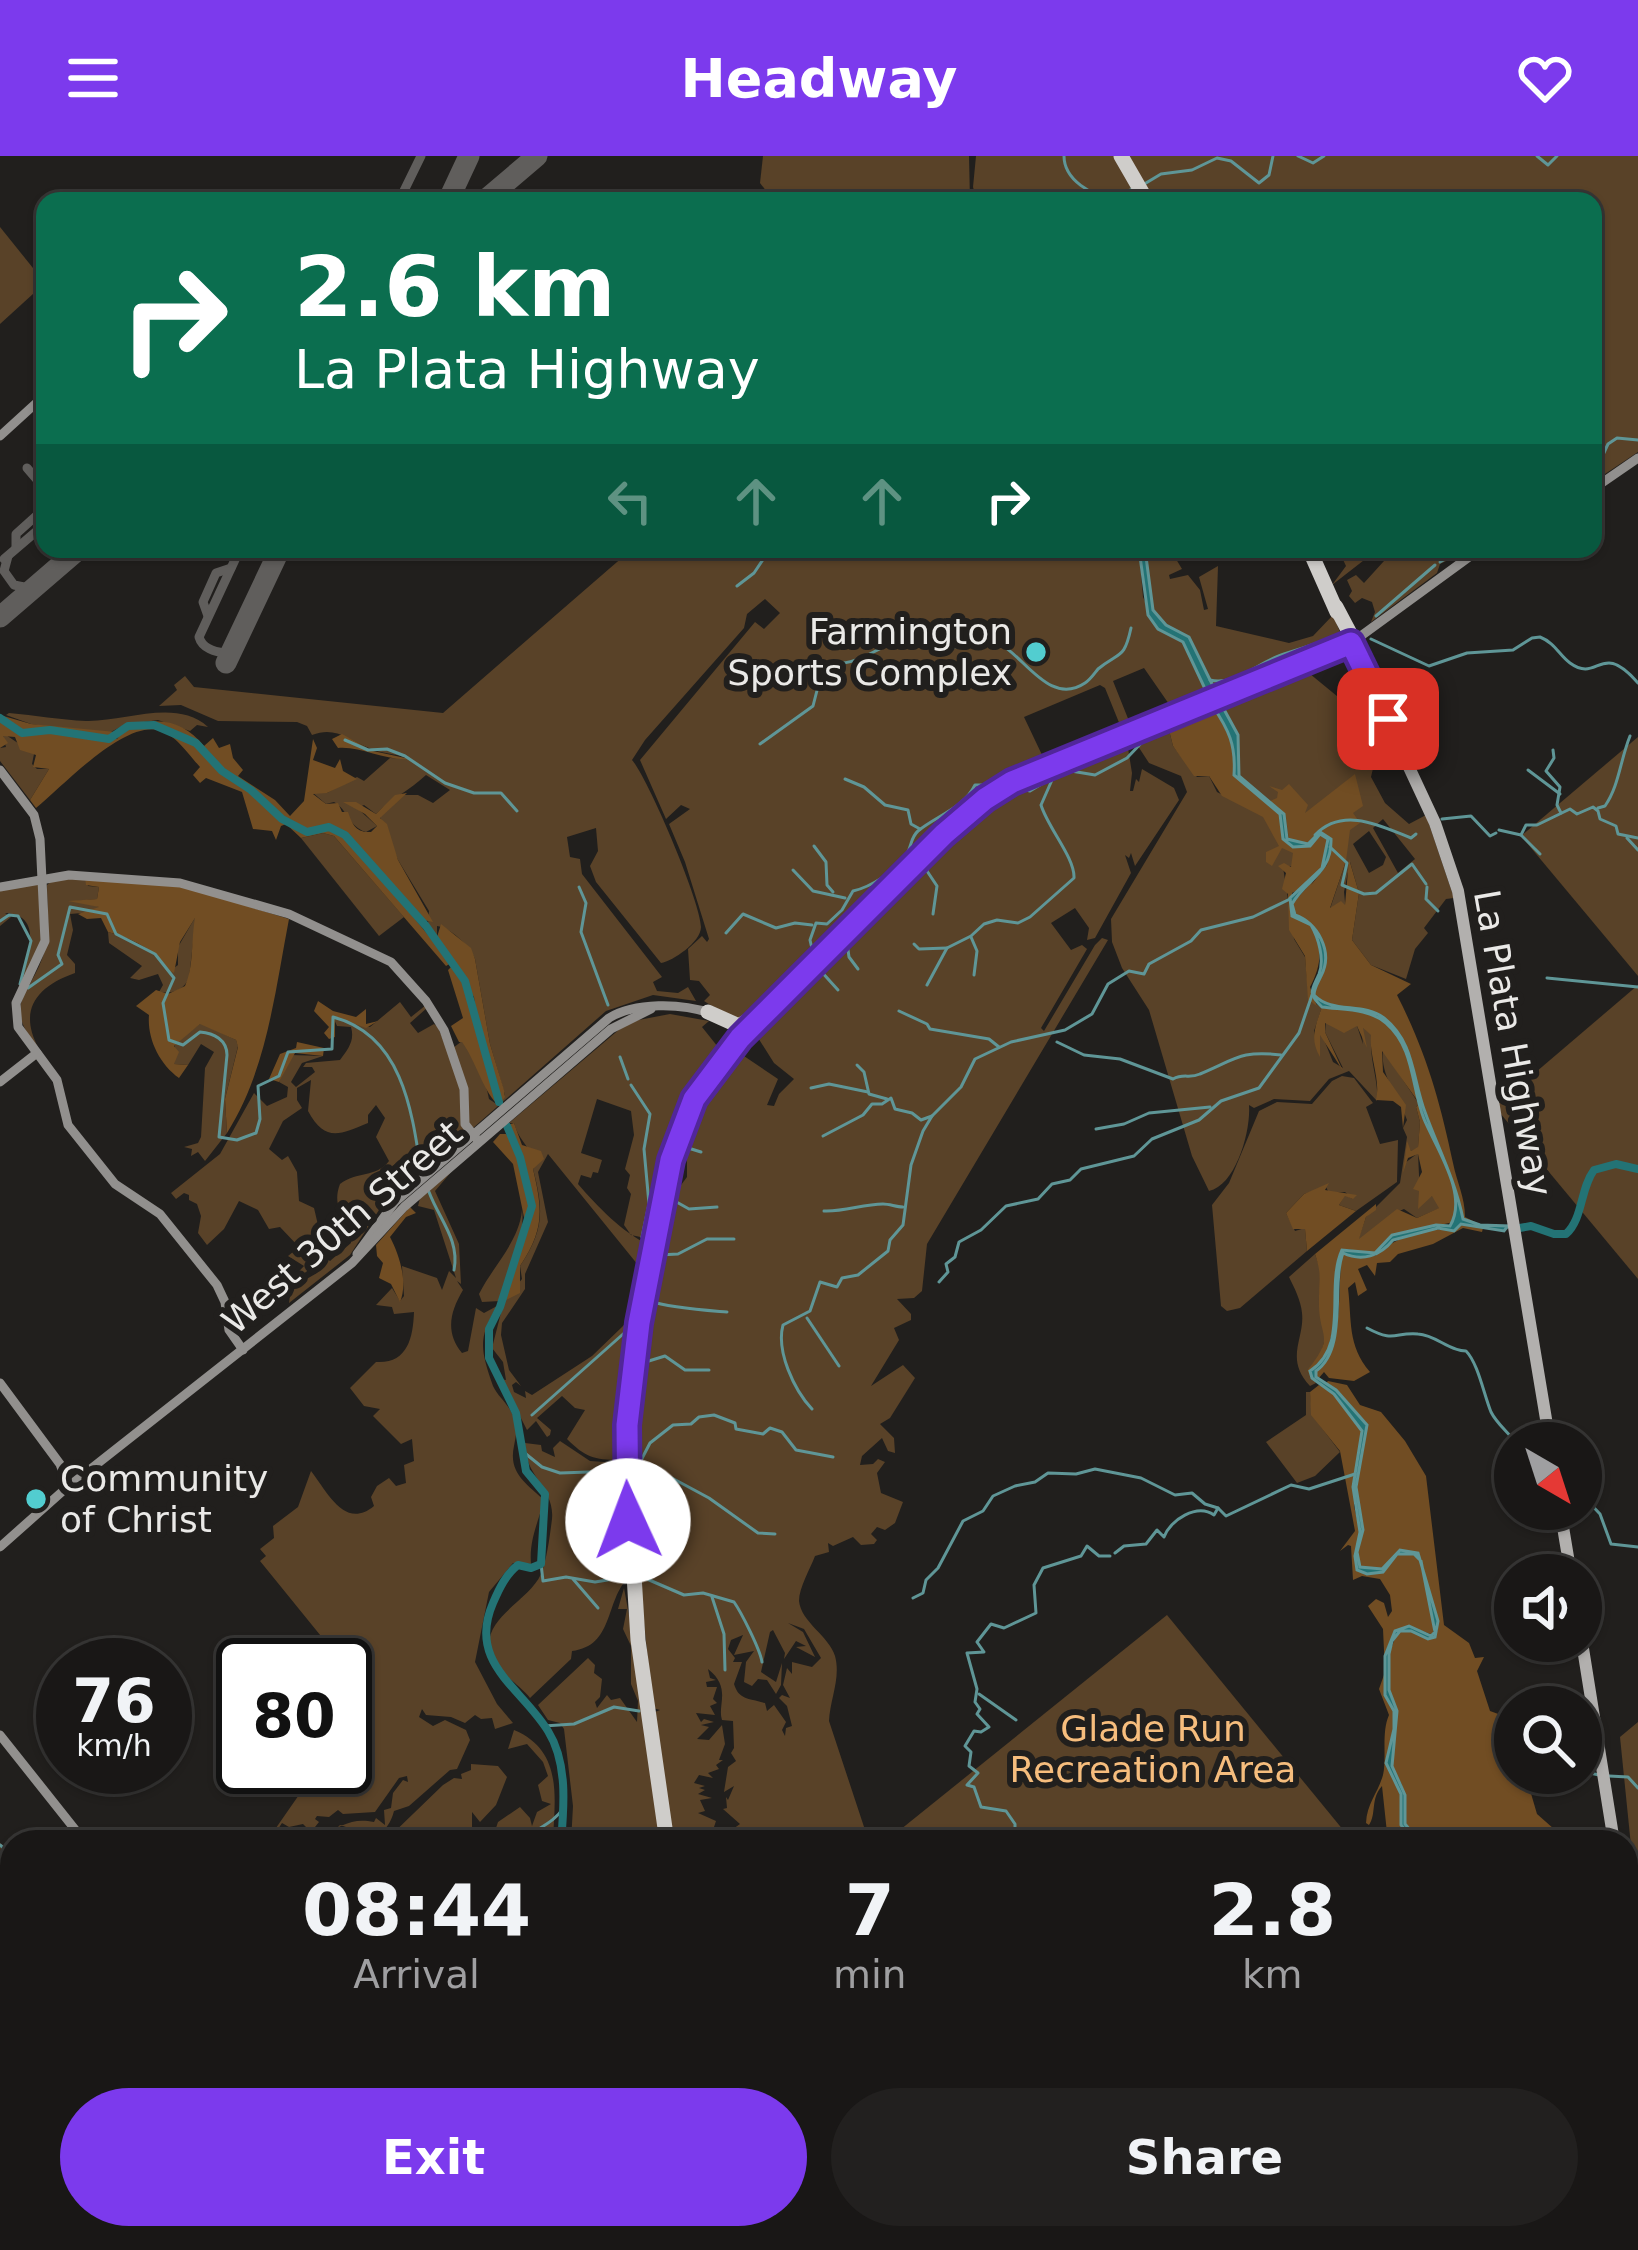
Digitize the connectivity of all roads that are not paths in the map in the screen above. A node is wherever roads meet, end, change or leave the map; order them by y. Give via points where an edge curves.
1 (1120, 156) edge
2 (1142, 192) edge
3 (36, 403) edge
4 (0, 436) edge
5 (1638, 458) edge
6 (1602, 483) edge
7 (1313, 558) edge
8 (1468, 558) edge
9 (1351, 640) junction
10 (0, 770) edge
11 (43, 878) junction
12 (0, 887) edge
13 (810, 970) junction
14 (704, 1011) junction
15 (17, 1027) junction
16 (743, 1035) junction
17 (37, 1053) junction
18 (18, 1067) junction
19 (0, 1082) edge
20 (696, 1094) junction
21 (476, 1139) junction
22 (243, 1350) junction
23 (0, 1383) edge
24 (1547, 1422) edge
25 (69, 1489) junction
26 (0, 1547) edge
27 (0, 1558) edge
28 (1585, 1662) edge
29 (0, 1735) edge
30 (75, 1830) edge
31 (665, 1830) edge
32 (1611, 1830) edge

1 - 2 highway
3 - 4 main road
5 - 6 main road
7 - 9 highway, La Plata Highway
8 - 9 main road
9 - 13 highway via 1012,782 944,834
9 - 24 main road, La Plata Highway via 1436,823 1459,894
10 - 11 main road via 34,815
11 - 12 main road
11 - 15 main road via 45,941 16,1003
11 - 21 main road via 180,883 289,914 391,962 444,1030 464,1086 464,1122
13 - 14 highway via 744,1024
13 - 16 highway
14 - 16 main road
14 - 20 highway via 732,1035
14 - 21 main road, West 30th Street via 632,1008 609,1018
15 - 17 main road
15 - 18 main road via 26,1051
16 - 20 highway
17 - 18 main road
17 - 22 main road via 57,1080 68,1125 115,1184 160,1214 217,1286
18 - 19 main road
20 - 31 highway via 671,1160 627,1425 638,1640
21 - 22 main road, West 30th Street via 395,1202 341,1271
22 - 25 main road, West 30th Street
23 - 25 main road via 61,1465
25 - 26 main road
25 - 27 main road
28 - 32 main road
29 - 30 main road

